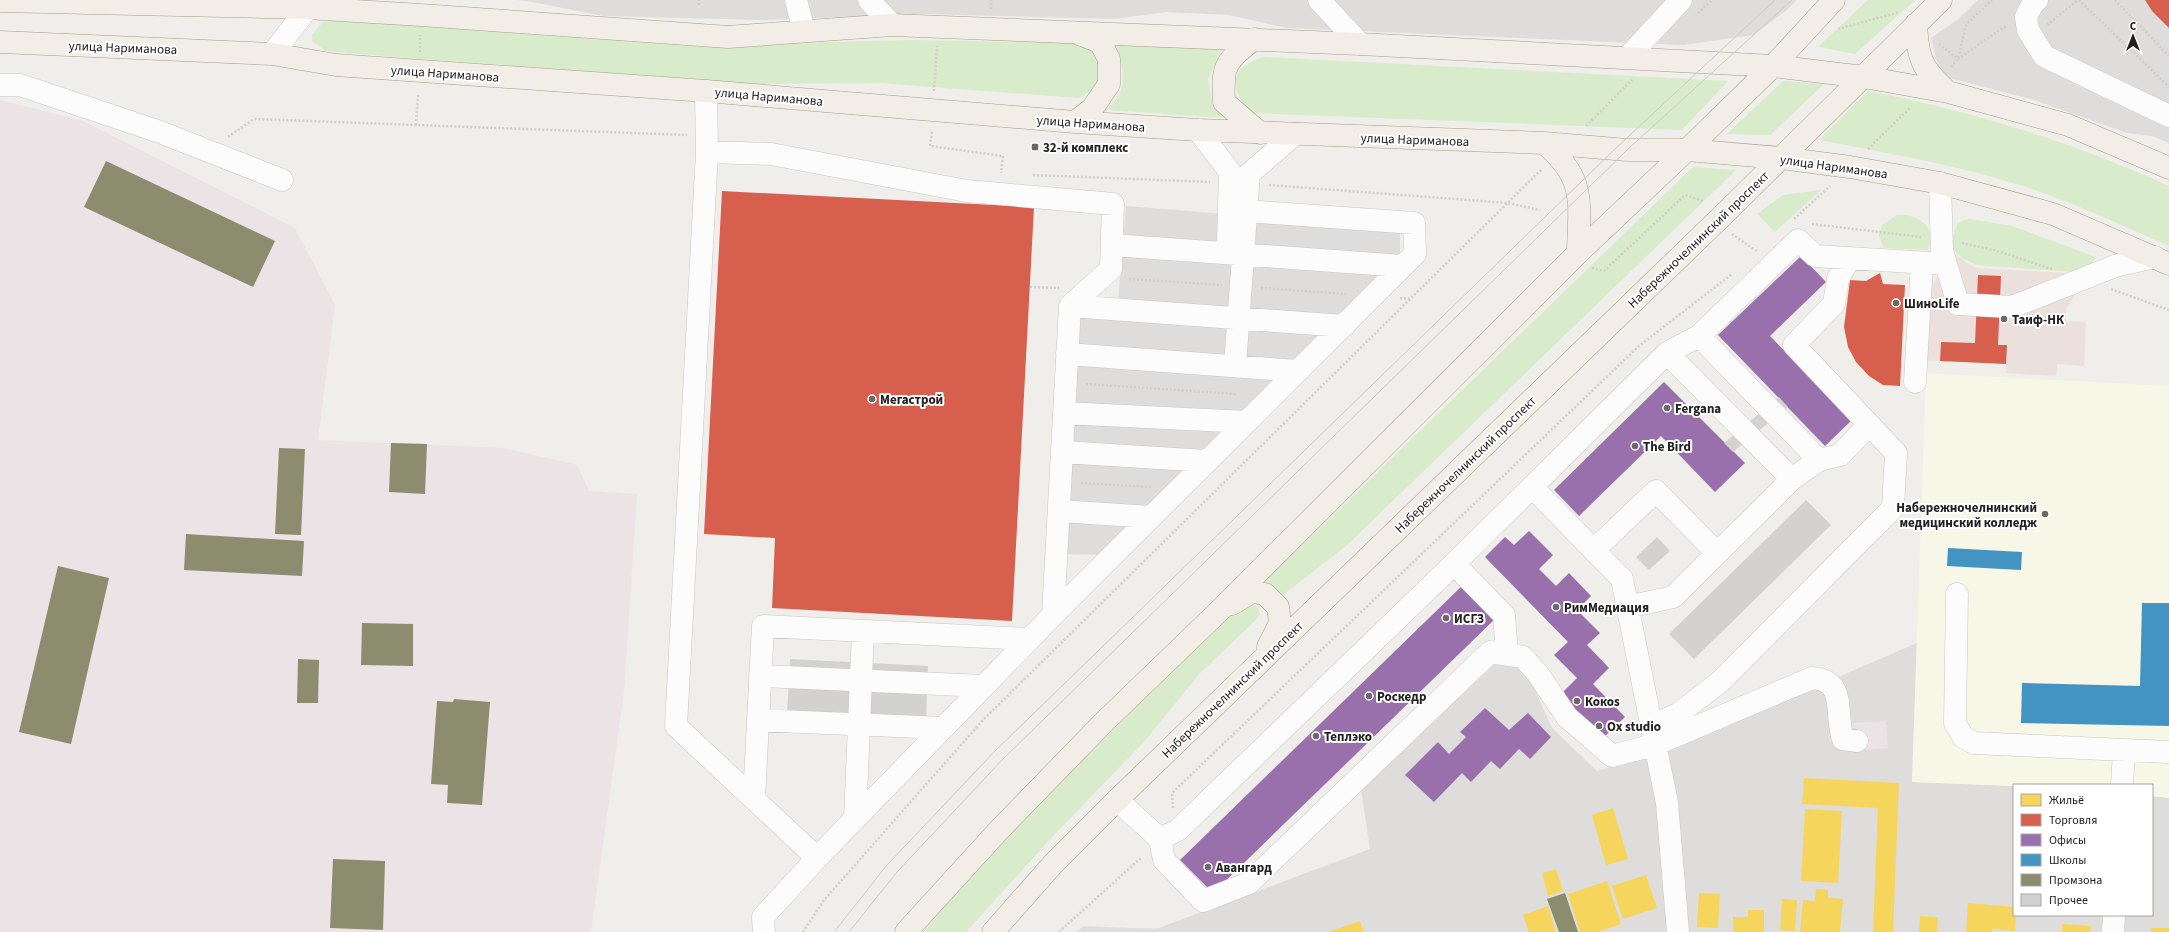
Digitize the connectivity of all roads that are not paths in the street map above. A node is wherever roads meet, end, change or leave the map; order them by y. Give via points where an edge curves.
1 (796, 0) edge
2 (869, 0) edge
3 (1319, 0) edge
4 (1681, 0) edge
5 (1834, 0) edge
6 (1941, 0) edge
7 (2037, 0) edge
8 (0, 1) edge
9 (310, 4) edge
10 (1910, 17) junction
11 (892, 25) junction
12 (804, 31) junction
13 (1073, 32) junction
14 (1254, 39) junction
15 (0, 42) edge
16 (1360, 44) junction
17 (272, 54) junction
18 (1628, 57) junction
19 (1773, 66) junction
20 (1864, 76) junction
21 (0, 85) edge
22 (706, 91) junction
23 (1948, 92) junction
24 (2169, 116) edge
25 (1075, 122) junction
26 (1198, 130) junction
27 (1260, 133) junction
28 (1295, 134) junction
29 (1544, 143) junction
30 (1687, 150) junction
31 (707, 152) junction
32 (1781, 158) junction
33 (2169, 168) edge
34 (282, 180) dead end
35 (1940, 183) junction
36 (1259, 212) dead end
37 (1112, 245) junction
38 (1235, 254) junction
39 (1848, 259) junction
40 (1584, 260) junction
41 (2164, 260) edge
42 (1922, 263) junction
43 (1946, 264) junction
44 (1403, 266) junction
45 (1070, 306) junction
46 (1231, 317) junction
47 (1344, 326) junction
48 (1700, 336) junction
49 (1667, 353) junction
50 (1067, 354) junction
51 (1229, 365) junction
52 (1298, 371) junction
53 (1915, 382) dead end
54 (1064, 413) junction
55 (1247, 422) junction
56 (1869, 425) junction
57 (1062, 452) junction
58 (1819, 460) junction
59 (1207, 462) junction
60 (1792, 479) junction
61 (1532, 487) junction
62 (1059, 511) junction
63 (1151, 517) junction
64 (1594, 550) junction
65 (1717, 553) junction
66 (1454, 564) junction
67 (1957, 594) dead end
68 (1627, 607) junction
69 (1053, 615) junction
70 (1215, 615) junction
71 (863, 631) junction
72 (1030, 639) junction
73 (1507, 654) junction
74 (1261, 660) junction
75 (760, 676) junction
76 (861, 681) junction
77 (984, 686) junction
78 (758, 720) junction
79 (859, 724) junction
80 (943, 728) junction
81 (1652, 735) junction
82 (1857, 742) dead end
83 (2124, 750) junction
84 (2169, 752) edge
85 (2122, 784) edge
86 (754, 799) junction
87 (1117, 800) junction
88 (855, 819) junction
89 (1160, 839) junction
90 (817, 858) junction
91 (2114, 916) edge
92 (764, 932) edge
93 (906, 932) edge
94 (993, 932) edge
95 (1678, 932) edge
96 (2113, 932) edge

1 - 12 street
2 - 11 street
3 - 16 street
4 - 18 street
5 - 19 main road
6 - 10 main road, Набережночелнинский проспект
7 - 24 street via 2026,17 2028,30 2044,56
8 - 9 main road
9 - 12 main road via 728,37
9 - 17 street
10 - 20 main road, Набережночелнинский проспект
10 - 23 main road via 1924,68
11 - 12 main road
11 - 13 main road
13 - 14 main road
13 - 25 main road via 1100,42 1109,59 1109,84 1092,109
14 - 16 main road
14 - 27 main road via 1233,56 1223,75 1224,102
15 - 17 main road, улица Нариманова
16 - 18 main road
17 - 22 main road, улица Нариманова via 336,65
18 - 19 main road
19 - 20 main road
19 - 30 main road
20 - 23 main road
20 - 32 main road, Набережночелнинский проспект
21 - 34 street via 20,85 153,129
22 - 25 main road, улица Нариманова
22 - 31 street
23 - 33 main road via 2068,125
25 - 26 main road, улица Нариманова
26 - 27 main road, улица Нариманова
26 - 38 street via 1230,172
27 - 28 main road, улица Нариманова
28 - 29 main road, улица Нариманова
28 - 38 street via 1249,174
29 - 30 main road, улица Нариманова via 1627,150
29 - 40 main road via 1558,155 1577,185
30 - 32 main road, улица Нариманова
30 - 40 main road
31 - 37 street via 771,154 967,191 1113,204
31 - 86 street via 676,726
32 - 35 main road, улица Нариманова
32 - 74 main road, Набережночелнинский проспект
35 - 41 main road, улица Нариманова via 2053,214
35 - 43 street via 1942,251
36 - 44 street via 1414,223 1415,254
37 - 38 street
37 - 45 street via 1111,270
38 - 44 street
38 - 46 street
39 - 42 street
39 - 48 street via 1815,256 1798,240
39 - 56 street via 1838,278 1834,304 1794,345
40 - 70 main road
41 - 43 street via 2115,266 2012,307 1958,304
42 - 43 street
42 - 53 street
44 - 47 street
45 - 46 street
45 - 50 street
46 - 47 street
46 - 51 street
47 - 52 street
48 - 49 street
48 - 58 street
49 - 60 street
49 - 61 street
50 - 51 street
50 - 54 street
51 - 52 street
52 - 55 street
54 - 55 street
54 - 57 street
55 - 59 street
56 - 58 street via 1840,455
56 - 81 street via 1896,453 1893,508 1721,681
57 - 59 street
57 - 62 street
58 - 60 street
59 - 63 street
60 - 65 street
61 - 64 street
61 - 66 street
62 - 63 street
62 - 69 street
63 - 69 street
64 - 65 street via 1656,491
64 - 68 street via 1622,579
65 - 68 street via 1673,597
66 - 73 street via 1504,615
66 - 89 street via 1178,830
67 - 83 street via 1955,723 1963,737 1974,743
68 - 81 street
69 - 72 street
70 - 74 main road via 1252,592 1265,594 1278,607 1280,623
70 - 93 main road via 1104,722 999,830
71 - 72 street
71 - 75 street via 763,626
71 - 76 street
72 - 77 street
73 - 81 street via 1522,657 1538,674 1567,717 1612,756
73 - 89 street via 1490,652 1249,883 1203,901 1164,860
74 - 87 main road, Набережночелнинский проспект
75 - 76 street
75 - 78 street
76 - 77 street
76 - 79 street
77 - 80 street
78 - 79 street
78 - 86 street
79 - 80 street
79 - 88 street
80 - 88 street
81 - 82 street via 1812,678 1831,683 1835,691 1843,739
81 - 95 street via 1667,802
83 - 84 street
83 - 85 street
86 - 90 street
87 - 89 street
87 - 94 main road, Набережночелнинский проспект via 1054,863
88 - 90 street
90 - 92 street via 763,918
91 - 96 street

